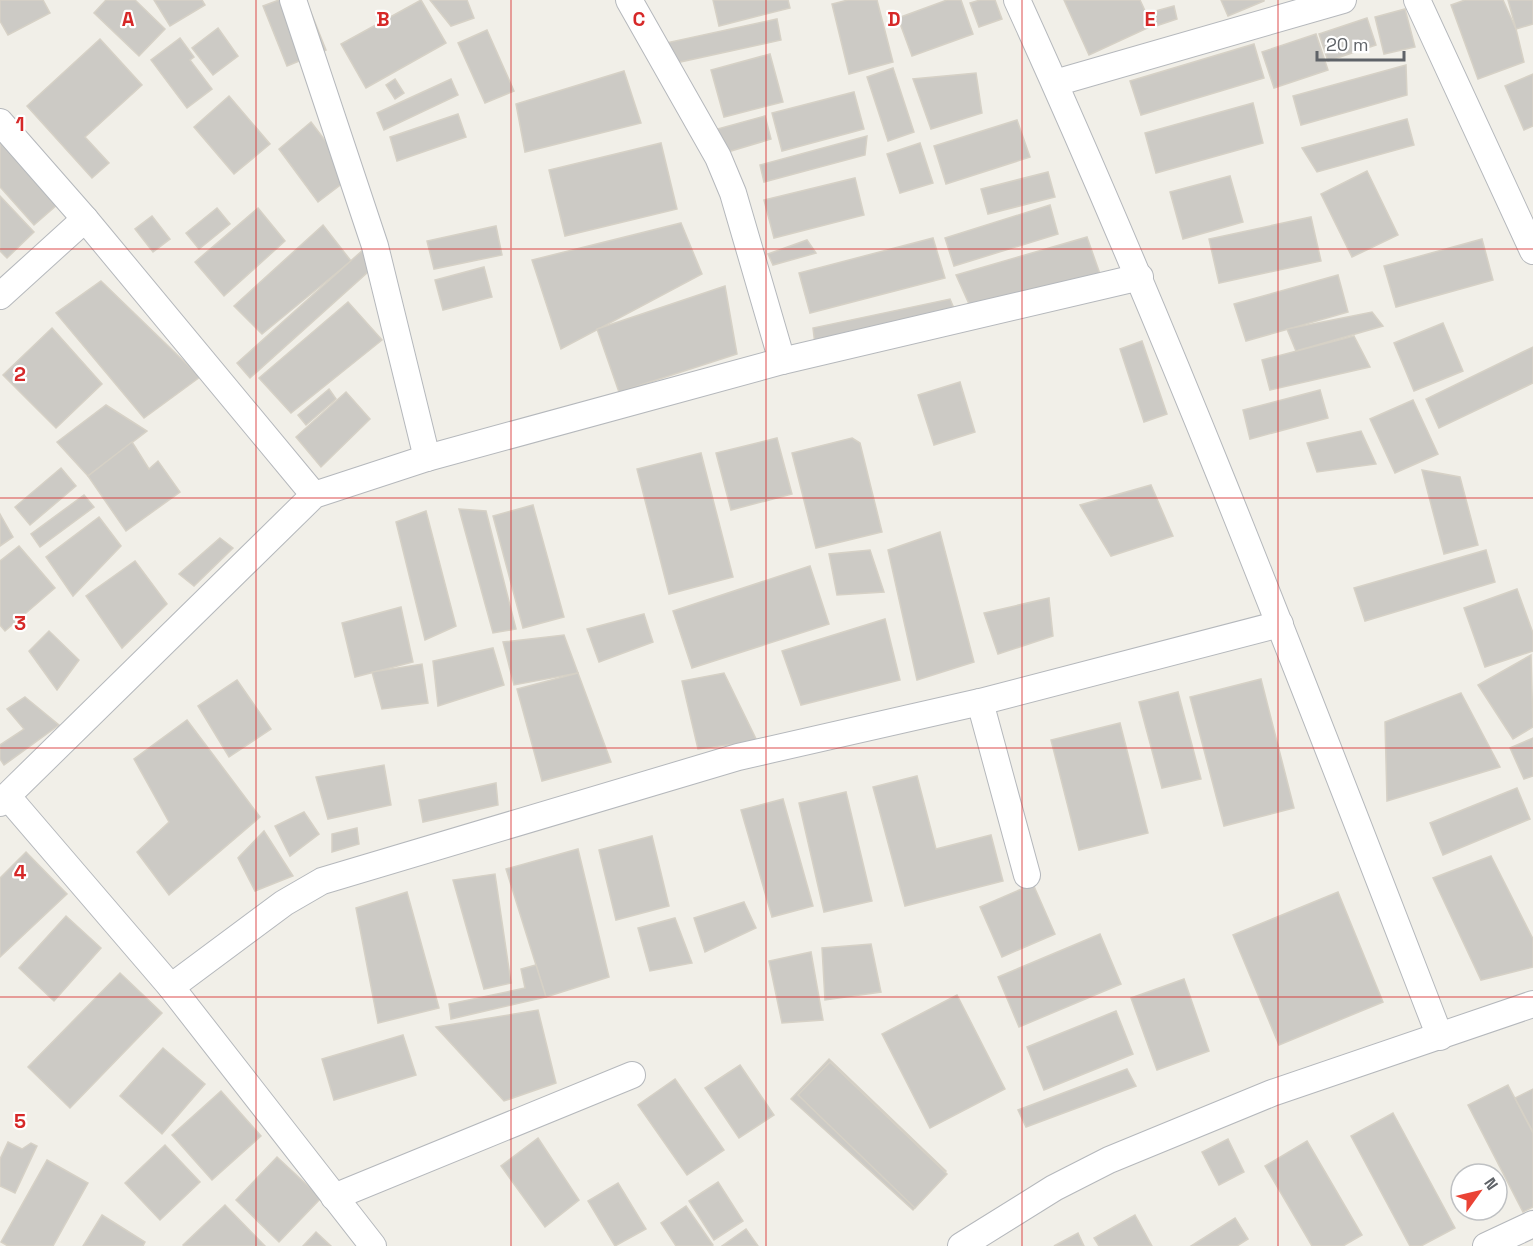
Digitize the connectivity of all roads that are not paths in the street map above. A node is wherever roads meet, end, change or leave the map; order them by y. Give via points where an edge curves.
1 (293, 0) edge
2 (630, 0) edge
3 (1017, 0) edge
4 (1343, 0) edge
5 (1418, 0) edge
6 (1055, 83) junction
7 (0, 122) edge
8 (85, 219) junction
9 (1533, 251) edge
10 (1140, 277) junction
11 (0, 296) edge
12 (782, 361) junction
13 (427, 458) junction
14 (314, 495) junction
15 (1280, 624) junction
16 (980, 702) junction
17 (4, 800) edge
18 (1027, 875) dead end
19 (171, 987) junction
20 (1533, 1004) edge
21 (1440, 1037) junction
22 (632, 1075) dead end
23 (334, 1197) junction
24 (1533, 1224) edge
25 (373, 1246) edge
26 (961, 1246) edge
27 (1486, 1246) edge

1 - 13 street via 375,246
2 - 12 street via 718,157 733,193
3 - 6 street
4 - 6 street
5 - 9 street
6 - 10 street
7 - 8 street
8 - 11 street
8 - 14 street
10 - 12 street
10 - 15 street
12 - 13 street
13 - 14 street
14 - 17 street
15 - 16 street
15 - 21 street
16 - 18 street
16 - 19 street via 738,757 321,881 284,903
17 - 19 street
19 - 23 street
20 - 21 street
21 - 26 street via 1272,1093 1109,1160 1054,1188
22 - 23 street
23 - 25 street
24 - 27 street

